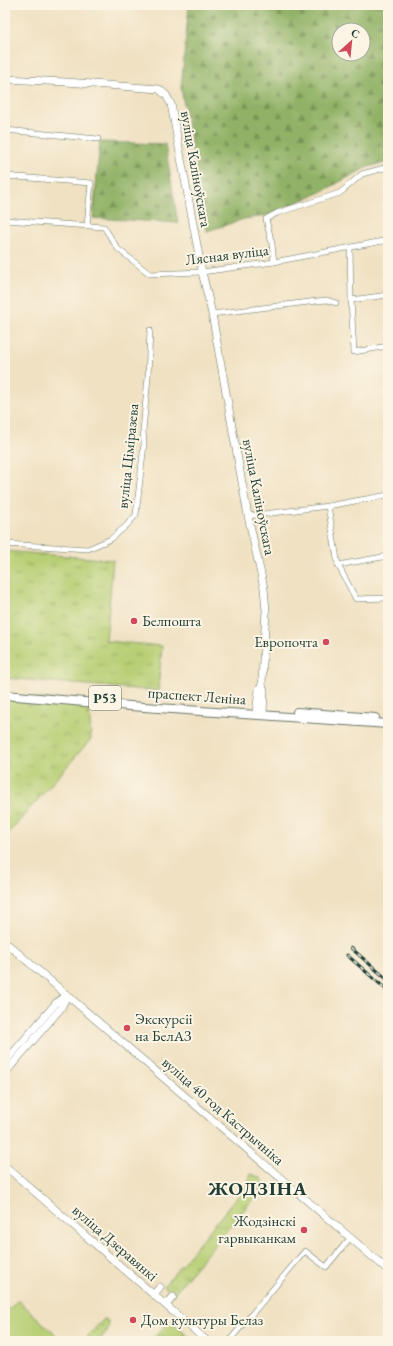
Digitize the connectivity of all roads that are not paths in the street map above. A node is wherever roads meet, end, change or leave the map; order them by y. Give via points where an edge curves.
1 (5, 79) edge
2 (5, 130) edge
3 (98, 138) dead end
4 (388, 167) edge
5 (5, 176) edge
6 (5, 220) edge
7 (87, 225) junction
8 (388, 240) edge
9 (350, 248) junction
10 (274, 262) junction
11 (202, 272) junction
12 (388, 295) edge
13 (351, 300) junction
14 (336, 303) dead end
15 (212, 314) junction
16 (150, 330) dead end
17 (388, 346) edge
18 (388, 495) edge
19 (328, 506) junction
20 (248, 516) junction
21 (5, 544) edge
22 (388, 556) edge
23 (338, 566) junction
24 (388, 598) edge
25 (5, 691) edge
26 (5, 695) edge
27 (260, 712) junction
28 (388, 719) edge
29 (388, 724) edge
30 (5, 942) edge
31 (67, 995) junction
32 (41, 1027) junction
33 (5, 1062) edge
34 (5, 1074) edge
35 (5, 1166) edge
36 (350, 1238) junction
37 (388, 1270) edge
38 (160, 1287) dead end
39 (154, 1294) junction
40 (173, 1297) dead end
41 (166, 1305) junction
42 (208, 1341) edge
43 (229, 1341) edge

1 - 11 street, вуліца Каліноўскага via 159,89 166,95 171,104
2 - 3 street
4 - 10 street via 362,174 340,192 266,219
5 - 7 street via 91,183
6 - 7 street
7 - 11 street, Лясная вуліца via 104,227 118,249 150,274
8 - 9 street, Лясная вуліца
9 - 10 street, Лясная вуліца
9 - 13 street
10 - 11 street, Лясная вуліца
11 - 15 street, вуліца Каліноўскага
12 - 13 street
13 - 17 street via 354,352
14 - 15 street via 327,300
15 - 20 street, вуліца Каліноўскага
16 - 21 street, вуліца Ціміразева via 144,444 136,514 111,539 88,549
18 - 19 street
19 - 20 street
19 - 23 street
20 - 27 street, вуліца Каліноўскага via 266,601 262,685 259,689
22 - 23 street
23 - 24 street via 356,599
25 - 27 main road, праспект Леніна / Р53
26 - 27 main road, праспект Леніна / Р53 via 138,706
27 - 28 main road, праспект Леніна / Р53
27 - 29 main road, праспект Леніна / Р53
30 - 31 street, вуліца 40 год Кастрычніка
31 - 32 street via 56,1003
31 - 36 street, вуліца 40 год Кастрычніка
32 - 33 street
32 - 34 street
35 - 39 street, вуліца Дзеравянкі
36 - 37 street, вуліца 40 год Кастрычніка
36 - 43 street via 326,1267 305,1251
38 - 39 street
39 - 41 street, вуліца Дзеравянкі
40 - 41 street
41 - 42 street, вуліца Дзеравянкі

